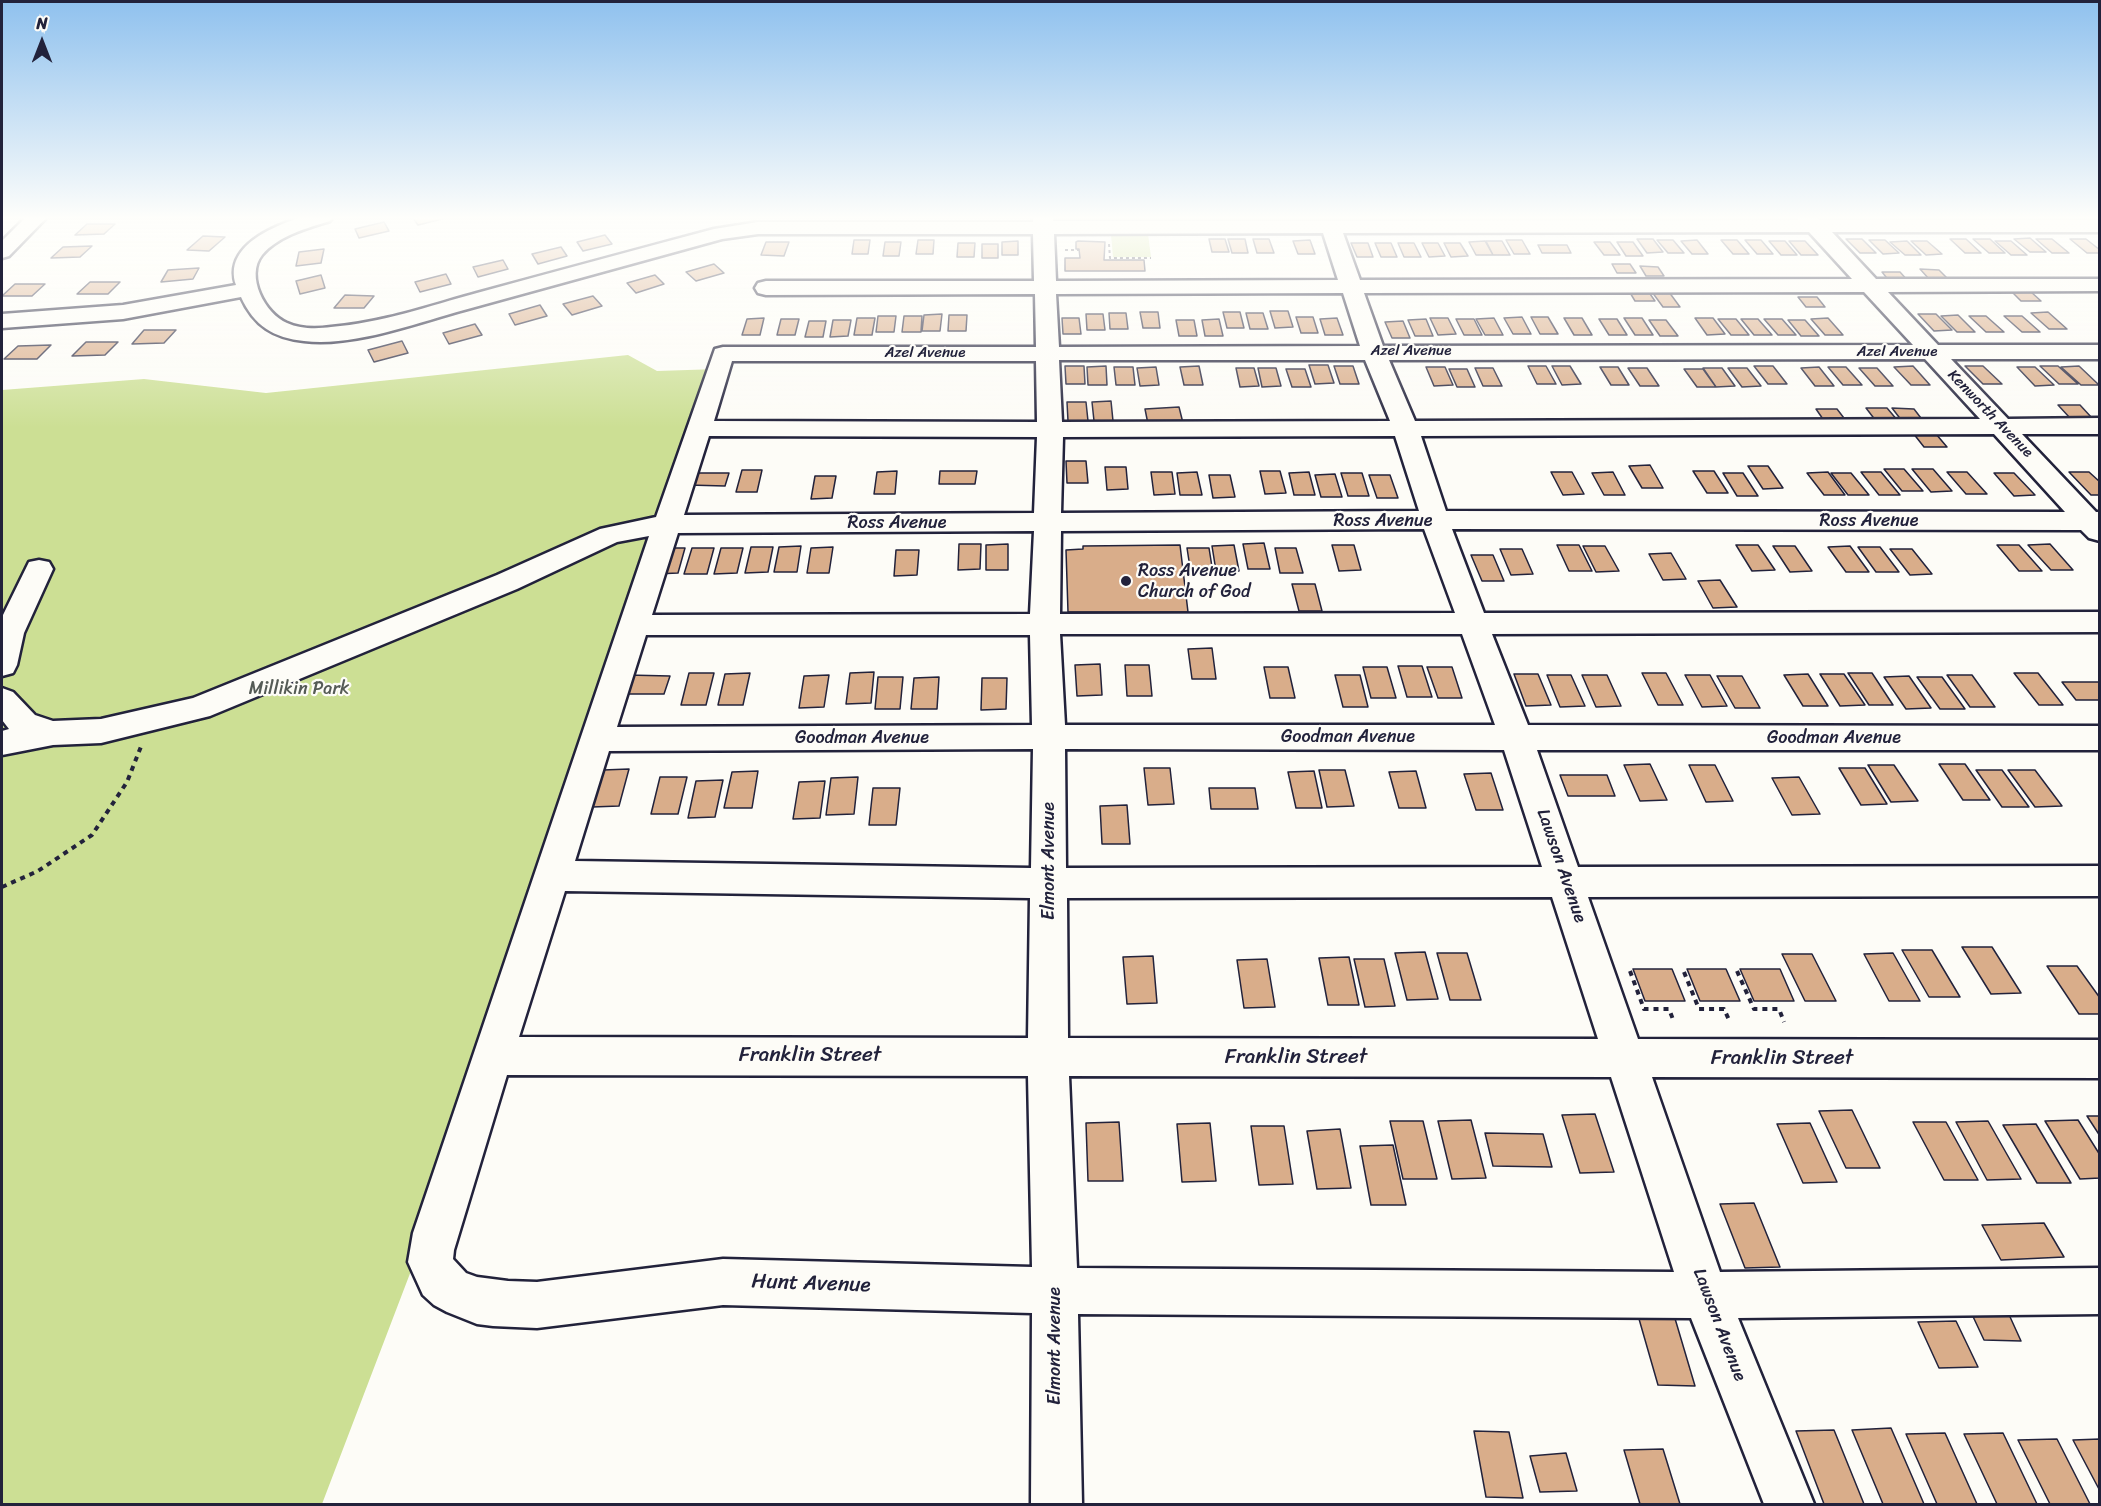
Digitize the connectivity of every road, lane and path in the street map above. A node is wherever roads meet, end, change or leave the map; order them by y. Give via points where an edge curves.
1 (510, 287) edge
2 (1266, 287) edge
3 (1352, 287) edge
4 (1872, 287) edge
5 (766, 288) dead end
6 (1045, 288) junction
7 (246, 290) joint
8 (2, 321) edge
9 (1374, 351) junction
10 (1046, 352) junction
11 (1930, 352) junction
12 (2100, 352) edge
13 (723, 354) joint
14 (2100, 426) edge
15 (1405, 427) junction
16 (2003, 427) junction
17 (699, 428) junction
18 (1050, 431) junction
19 (1435, 520) junction
20 (1049, 523) junction
21 (667, 524) junction
22 (2096, 525) edge
23 (39, 569) dead end
24 (2100, 622) edge
25 (1045, 623) junction
26 (1475, 623) junction
27 (634, 625) junction
28 (2, 665) edge
29 (2, 700) edge
30 (152, 719) junction
31 (53, 733) junction
32 (1050, 737) junction
33 (1516, 737) junction
34 (2100, 738) edge
35 (597, 739) junction
36 (2, 743) edge
37 (552, 876) junction
38 (1566, 880) junction
39 (2100, 881) edge
40 (1049, 883) junction
41 (2, 887) edge
42 (1630, 971) dead end
43 (1737, 971) dead end
44 (1684, 972) dead end
45 (1674, 1022) dead end
46 (1730, 1022) dead end
47 (1784, 1022) dead end
48 (493, 1056) junction
49 (1048, 1057) junction
50 (1627, 1059) junction
51 (2100, 1059) edge
52 (1055, 1291) junction
53 (2100, 1291) edge
54 (1706, 1295) junction
55 (1056, 1504) edge
56 (1789, 1504) edge

1 - 7 street via 384,325 334,334 282,329 265,320
2 - 6 street
3 - 9 street, Lawson Avenue
4 - 11 street, Kenworth Avenue
5 - 6 street
6 - 10 street, Elmont Avenue
7 - 8 street via 123,312
9 - 10 street, Azel Avenue
9 - 11 street, Azel Avenue
9 - 15 street, Lawson Avenue
10 - 13 street, Azel Avenue
10 - 18 street, Elmont Avenue
11 - 12 street, Azel Avenue
11 - 16 street, Kenworth Avenue
13 - 17 street, Hunt Avenue
14 - 16 street
15 - 16 street
15 - 18 street
15 - 19 street, Lawson Avenue
16 - 22 street, Kenworth Avenue
17 - 18 street
17 - 21 street, Hunt Avenue
18 - 20 street, Elmont Avenue
19 - 20 street, Ross Avenue
19 - 22 street, Ross Avenue
19 - 26 street, Lawson Avenue
20 - 21 street, Ross Avenue
20 - 25 street, Elmont Avenue
21 - 27 street, Hunt Avenue
21 - 30 street, Ross Avenue via 610,535 507,582 199,708
23 - 28 street via 9,633
24 - 26 street
25 - 26 street
25 - 27 street
25 - 32 street, Elmont Avenue
26 - 33 street, Lawson Avenue
27 - 35 street, Hunt Avenue
29 - 31 street via 24,724
30 - 31 street, Ross Avenue via 101,731
30 - 41 path via 127,782 92,835 38,872
31 - 36 street
32 - 33 street, Goodman Avenue
32 - 35 street, Goodman Avenue
32 - 40 street, Elmont Avenue
33 - 34 street, Goodman Avenue
33 - 38 street, Lawson Avenue
35 - 37 street, Hunt Avenue
37 - 40 street
37 - 48 street, Hunt Avenue
38 - 39 street
38 - 40 street
38 - 50 street, Lawson Avenue
40 - 49 street, Elmont Avenue
42 - 45 path via 1644,1009 1669,1009
43 - 47 path via 1754,1009 1779,1009
44 - 46 path via 1699,1009 1724,1009
48 - 49 street, Franklin Street
48 - 52 street, Hunt Avenue via 431,1254 440,1279 469,1299 511,1305 723,1282
49 - 50 street, Franklin Street
49 - 52 street, Elmont Avenue
50 - 51 street, Franklin Street
50 - 54 street, Lawson Avenue
52 - 54 street, Hunt Avenue
52 - 55 street, Elmont Avenue
53 - 54 street, Hunt Avenue
54 - 56 street, Lawson Avenue

